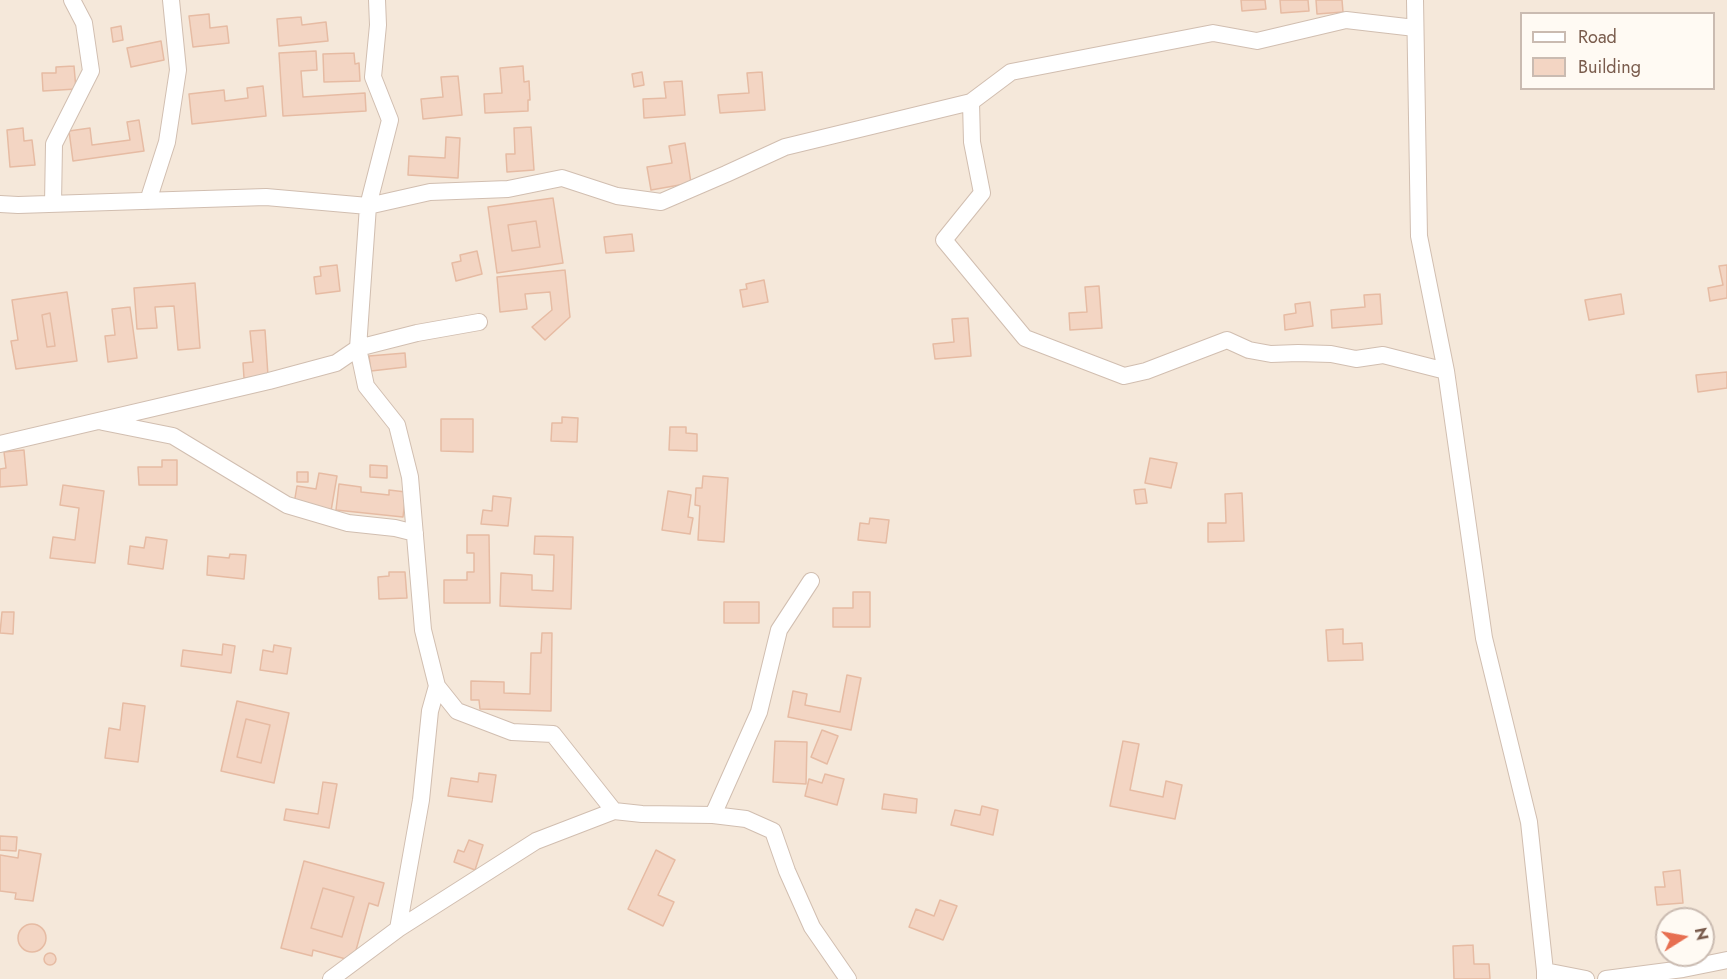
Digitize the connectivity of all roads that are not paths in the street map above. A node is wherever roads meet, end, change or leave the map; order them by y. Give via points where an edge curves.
1 (72, 0) edge
2 (171, 0) edge
3 (377, 0) edge
4 (1415, 0) edge
5 (1415, 28) junction
6 (971, 102) junction
7 (148, 201) junction
8 (0, 204) edge
9 (53, 204) junction
10 (368, 206) junction
11 (479, 322) dead end
12 (358, 348) junction
13 (1446, 371) junction
14 (96, 421) junction
15 (0, 444) edge
16 (415, 533) junction
17 (811, 581) dead end
18 (437, 686) junction
19 (614, 811) junction
20 (713, 815) junction
21 (398, 929) junction
22 (1727, 960) edge
23 (1545, 975) edge
24 (331, 979) edge
25 (848, 979) edge
26 (1586, 979) edge
27 (1606, 979) edge

1 - 9 street via 84,23 90,71 54,144
2 - 7 street via 178,70 167,142
3 - 10 street via 373,77 390,120
4 - 5 street
5 - 6 street via 1346,20 1257,41 1213,33 1011,72
5 - 13 street via 1419,236
6 - 10 street via 784,147 661,202 617,196 562,178 508,189 430,192
6 - 13 street via 972,142 982,193 944,240 1025,338 1124,376 1227,340 1270,354 1330,354 1356,359 1383,356
7 - 9 street
7 - 10 street via 266,197
8 - 9 street
10 - 12 street
11 - 12 street
12 - 14 street via 336,363
12 - 16 street via 366,386 397,425 410,477
13 - 23 street via 1484,638 1529,822
14 - 15 street
14 - 16 street via 173,436 287,505 348,522
16 - 18 street via 423,630
17 - 20 street via 778,630 759,712
18 - 19 street via 457,711 512,732 553,734
18 - 21 street
19 - 20 street
19 - 21 street via 536,841
20 - 25 street via 746,819 773,831 812,927
21 - 24 street
22 - 27 street
23 - 26 street

